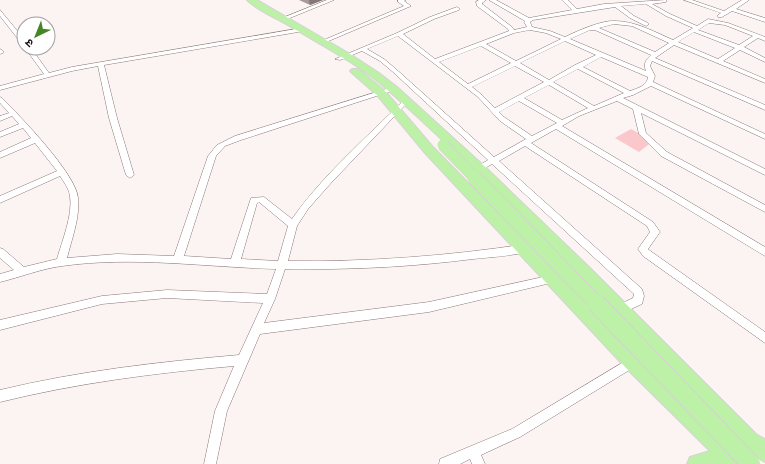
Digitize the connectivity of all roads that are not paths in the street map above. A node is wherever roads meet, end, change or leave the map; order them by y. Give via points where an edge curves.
1 (239, 0) edge
2 (331, 0) edge
3 (402, 0) edge
4 (483, 0) edge
5 (492, 0) edge
6 (565, 0) edge
7 (687, 0) edge
8 (746, 0) edge
9 (664, 1) dead end
10 (617, 2) edge
11 (649, 4) junction
12 (258, 7) edge
13 (457, 9) dead end
14 (732, 9) junction
15 (576, 10) junction
16 (0, 12) edge
17 (725, 13) junction
18 (283, 19) junction
19 (528, 20) junction
20 (765, 20) edge
21 (713, 21) junction
22 (530, 28) junction
23 (593, 28) junction
24 (695, 29) junction
25 (297, 30) junction
26 (512, 32) junction
27 (16, 33) edge
28 (399, 34) junction
29 (762, 37) edge
30 (567, 39) junction
31 (676, 40) junction
32 (322, 42) junction
33 (482, 44) junction
34 (740, 48) junction
35 (362, 49) junction
36 (602, 54) junction
37 (34, 56) edge
38 (653, 56) junction
39 (343, 58) junction
40 (765, 60) edge
41 (435, 61) junction
42 (718, 61) junction
43 (515, 63) junction
44 (101, 64) junction
45 (576, 66) junction
46 (47, 74) junction
47 (652, 76) junction
48 (765, 81) edge
49 (548, 82) junction
50 (650, 84) junction
51 (468, 86) junction
52 (0, 88) edge
53 (387, 91) junction
54 (631, 94) junction
55 (519, 98) junction
56 (618, 98) junction
57 (0, 99) edge
58 (406, 101) junction
59 (636, 107) junction
60 (593, 108) junction
61 (765, 108) edge
62 (396, 111) junction
63 (495, 111) junction
64 (14, 113) junction
65 (0, 119) edge
66 (428, 122) junction
67 (24, 125) junction
68 (559, 125) junction
69 (412, 130) junction
70 (0, 135) edge
71 (765, 137) edge
72 (36, 139) junction
73 (529, 141) junction
74 (441, 143) junction
75 (0, 155) edge
76 (495, 160) junction
77 (479, 168) junction
78 (62, 172) junction
79 (765, 172) edge
80 (130, 175) dead end
81 (0, 200) edge
82 (765, 209) edge
83 (293, 225) junction
84 (556, 244) junction
85 (525, 249) junction
86 (0, 252) edge
87 (765, 252) edge
88 (178, 259) junction
89 (61, 262) junction
90 (235, 262) junction
91 (282, 265) junction
92 (23, 272) junction
93 (0, 278) edge
94 (552, 279) junction
95 (270, 299) junction
96 (620, 309) junction
97 (0, 325) edge
98 (257, 329) junction
99 (765, 338) edge
100 (242, 360) junction
101 (632, 362) junction
102 (0, 396) edge
103 (758, 447) edge
104 (477, 458) edge
105 (726, 458) edge
106 (210, 464) edge
107 (445, 464) edge
108 (697, 464) edge
109 (751, 464) edge

1 - 12 main road
2 - 18 street
3 - 32 street via 400,1 408,6
4 - 26 street via 478,3
5 - 19 street
6 - 15 street
7 - 17 street
8 - 14 street
9 - 11 street
10 - 11 street
10 - 15 street
10 - 31 street via 637,20
11 - 24 street
12 - 18 main road
12 - 25 main road
13 - 28 street
14 - 17 street
14 - 20 street
15 - 19 street
16 - 27 street
17 - 21 street
18 - 25 main road
19 - 22 street
21 - 24 street via 708,21
21 - 29 street
22 - 26 street
22 - 30 street
23 - 30 street
23 - 31 street via 623,23
23 - 38 street
24 - 31 street
24 - 34 street
25 - 32 main road
25 - 39 main road
25 - 44 street
26 - 33 street
28 - 35 street
28 - 41 street
29 - 34 street
30 - 36 street
30 - 43 street
31 - 38 street
31 - 42 street
32 - 39 main road
33 - 41 street
33 - 43 street
34 - 40 street
34 - 42 street
35 - 39 street
35 - 76 street via 382,60
36 - 45 street
36 - 47 street
37 - 46 street
38 - 47 street via 647,66
38 - 61 street
39 - 53 main road via 364,77
41 - 51 street
42 - 48 street
43 - 49 street
43 - 51 street
44 - 46 street
44 - 80 street via 113,118
45 - 49 street
45 - 54 street
46 - 52 street
47 - 50 street
49 - 55 street
49 - 60 street
50 - 54 street
50 - 71 street
51 - 63 street
53 - 58 main road
53 - 62 main road
53 - 88 street via 238,138 215,150
54 - 56 street
55 - 63 street
55 - 68 street
56 - 59 street
56 - 60 street
57 - 64 street
58 - 62 street
58 - 66 main road
59 - 79 street
59 - 82 street via 643,134 664,154
60 - 68 street
62 - 69 main road
62 - 83 street via 328,181
63 - 73 street
64 - 65 street
64 - 67 street
66 - 74 main road
66 - 77 main road
67 - 70 street
67 - 72 street
68 - 73 street
68 - 87 street
69 - 74 main road
69 - 85 main road via 428,150
72 - 75 street
72 - 78 street
73 - 76 street
73 - 99 street via 650,224 655,232 643,249 646,253
74 - 109 main road, bridge
76 - 77 street
76 - 96 street via 638,292 638,301
77 - 84 main road
78 - 81 street
78 - 89 street via 74,195 73,212
83 - 90 street via 261,199 254,200
83 - 91 street
84 - 85 street
84 - 96 main road
85 - 91 street via 434,261
85 - 94 main road
86 - 92 street
88 - 89 street
88 - 90 street
89 - 92 street
90 - 91 street
91 - 95 street
92 - 93 street
94 - 98 street via 429,307
94 - 101 main road
95 - 97 street via 167,294 102,300
95 - 98 street
96 - 103 main road
98 - 100 street
100 - 102 street via 144,369 40,386
100 - 106 street via 221,411
101 - 104 street
101 - 105 main road
103 - 105 main road via 744,439 732,440 728,442
104 - 107 street
105 - 108 main road

